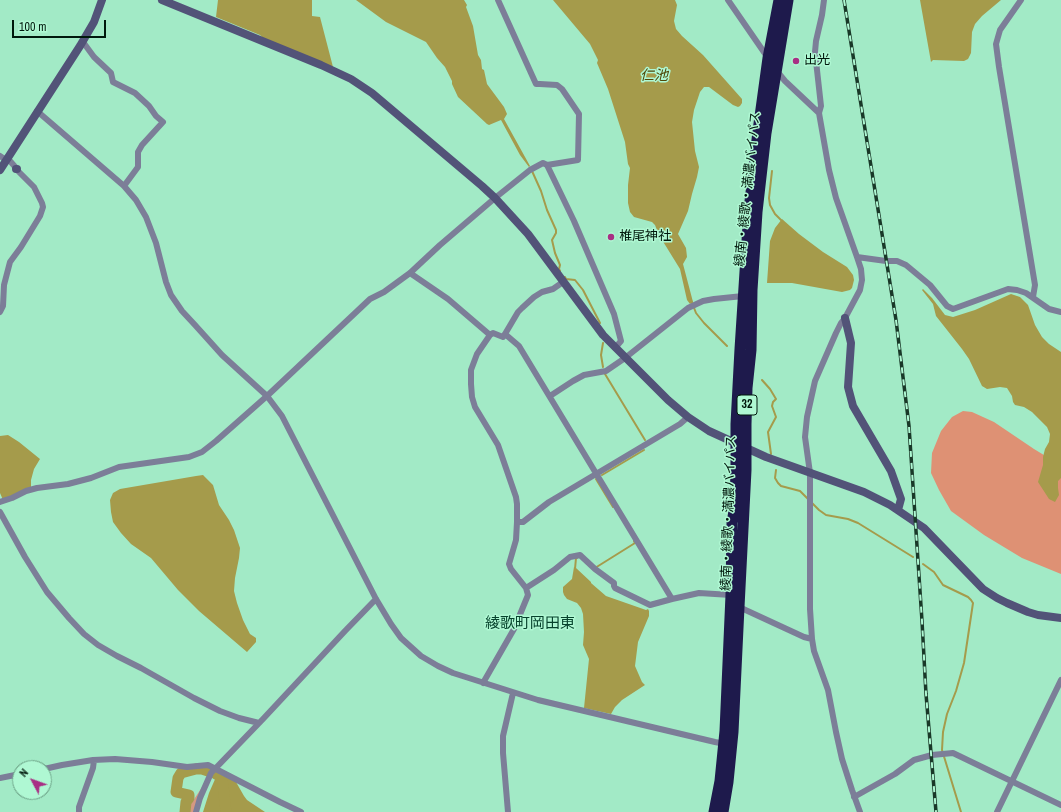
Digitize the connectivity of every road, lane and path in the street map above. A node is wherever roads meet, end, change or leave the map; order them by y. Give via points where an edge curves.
1 (102, 0) edge
2 (162, 0) edge
3 (498, 0) edge
4 (728, 0) edge
5 (779, 0) edge
6 (788, 0) edge
7 (824, 0) edge
8 (1021, 0) edge
9 (83, 42) junction
10 (768, 58) junction
11 (776, 70) junction
12 (37, 111) junction
13 (819, 114) junction
14 (3, 158) edge
15 (547, 165) junction
16 (0, 170) edge
17 (124, 186) junction
18 (495, 198) junction
19 (858, 257) junction
20 (410, 273) junction
21 (563, 282) junction
22 (743, 296) junction
23 (1033, 297) junction
24 (0, 312) edge
25 (1061, 312) edge
26 (845, 318) junction
27 (505, 334) junction
28 (490, 335) junction
29 (615, 348) junction
30 (625, 358) junction
31 (267, 396) junction
32 (550, 396) junction
33 (688, 417) junction
34 (741, 446) junction
35 (810, 473) junction
36 (596, 474) junction
37 (0, 502) edge
38 (898, 510) junction
39 (0, 512) edge
40 (517, 522) junction
41 (526, 588) junction
42 (731, 595) junction
43 (376, 599) junction
44 (672, 599) junction
45 (739, 608) junction
46 (1061, 618) edge
47 (812, 639) junction
48 (1061, 680) edge
49 (483, 683) junction
50 (513, 693) junction
51 (259, 723) junction
52 (728, 744) junction
53 (94, 760) junction
54 (52, 767) edge
55 (215, 768) junction
56 (12, 776) edge
57 (0, 778) edge
58 (1012, 782) junction
59 (854, 797) junction
60 (1061, 805) edge
61 (79, 812) edge
62 (196, 812) edge
63 (302, 812) edge
64 (508, 812) edge
65 (714, 812) edge
66 (723, 812) edge
67 (860, 812) edge
68 (997, 812) edge

1 - 9 street
2 - 18 street via 351,79 372,93
3 - 15 street via 536,84 557,85 579,114 578,160
4 - 10 street
5 - 10 highway, 綾南・綾歌・満濃バイパス / 32
6 - 11 highway, 綾南・綾歌・満濃バイパス / 32
7 - 13 street via 815,52 821,106
8 - 23 street via 1000,30 996,44 1035,285
9 - 12 street
9 - 17 street via 111,73 113,82 136,92 163,122 142,145 138,152 138,167
10 - 11 street
10 - 22 highway, 綾南・綾歌・満濃バイパス / 32 via 754,162
11 - 13 street
11 - 34 highway, 綾南・綾歌・満濃バイパス / 32 via 757,212 751,350
12 - 14 street
12 - 17 street
13 - 19 street via 836,198
14 - 16 street
14 - 24 street via 10,161 34,187 43,207 40,216 10,262
15 - 18 street via 531,169
15 - 29 street via 569,209 614,314 621,341
17 - 31 street via 146,217 166,282 175,300 222,355
18 - 20 street
18 - 21 street via 528,234
19 - 23 street via 897,261 906,265 953,309 1008,289
19 - 26 street via 862,280 860,290
20 - 28 street via 448,299
20 - 31 street via 370,299
21 - 27 street via 534,297 518,312
21 - 29 street
22 - 30 street via 703,301 688,308
22 - 34 highway, 綾南・綾歌・満濃バイパス / 32 via 738,386
23 - 25 street via 1049,309
26 - 35 street via 815,381 807,416 805,437
26 - 38 street via 851,343 848,387 853,406 890,471 901,498
27 - 28 street via 503,337 493,333
27 - 32 street via 519,346
28 - 40 street via 477,354 471,370 472,397 498,445 516,497
29 - 30 street
30 - 32 street via 606,371 584,376
30 - 33 street
31 - 37 street via 202,452 189,457 119,467 68,484 36,488
31 - 43 street via 282,416
32 - 36 street
33 - 34 street via 709,431
33 - 36 street
34 - 35 street
34 - 42 highway, 綾南・綾歌・満濃バイパス / 32 via 736,469 732,523
34 - 45 highway, 綾南・綾歌・満濃バイパス / 32 via 746,470
35 - 38 street via 864,492
35 - 47 street
36 - 40 street via 549,502 523,522
36 - 44 street
38 - 46 street via 924,528 983,589 1028,612
39 - 51 street via 47,592 84,634 98,645 194,698 220,711
40 - 41 street via 516,540 509,564
41 - 44 street via 570,557 580,555 614,583 615,588 650,605
41 - 49 street via 528,595 514,629
42 - 44 street via 699,594
42 - 52 highway, 綾南・綾歌・満濃バイパス / 32
43 - 49 street via 401,638 421,656 453,673
43 - 51 street
45 - 47 street
45 - 52 highway, 綾南・綾歌・満濃バイパス / 32
47 - 59 street via 828,690 842,759
48 - 58 street
49 - 50 street
50 - 52 street
50 - 64 street via 503,753
51 - 55 street
52 - 65 highway, 綾南・綾歌・満濃バイパス / 32
52 - 66 highway, 綾南・綾歌・満濃バイパス / 32 via 728,782
53 - 54 street
53 - 55 street via 144,761 187,767 208,765
53 - 61 street
55 - 62 street via 208,778
55 - 63 street
56 - 57 street
58 - 59 street via 953,753 932,754 914,760
58 - 60 street
58 - 68 street
59 - 67 street

